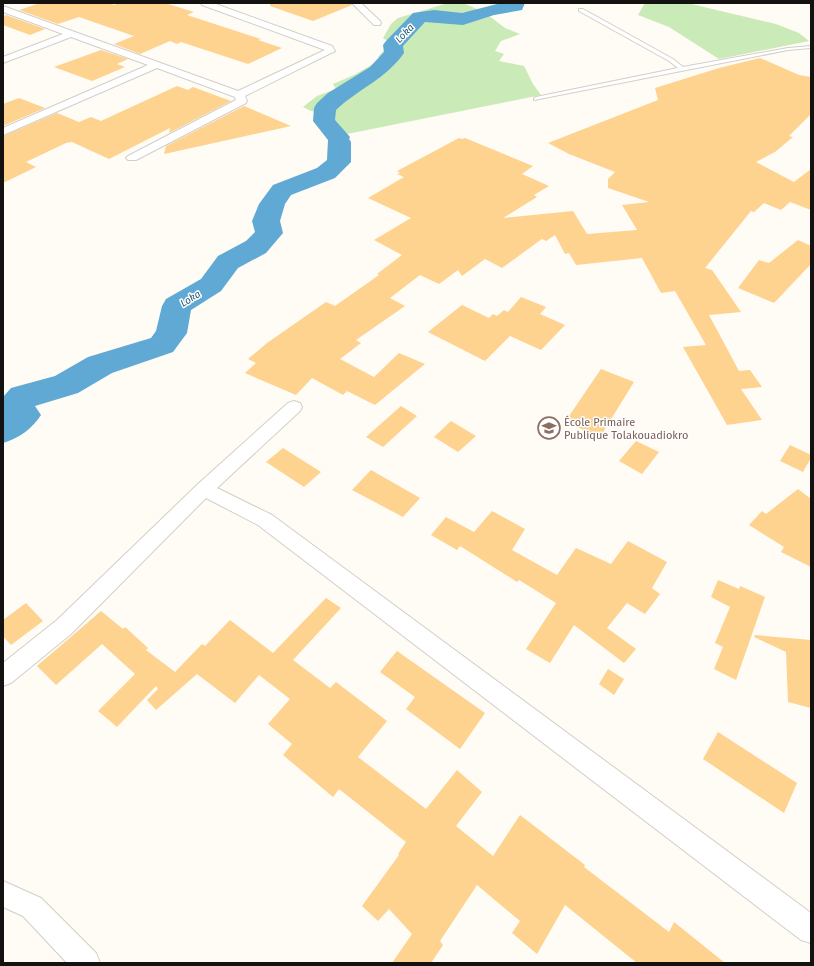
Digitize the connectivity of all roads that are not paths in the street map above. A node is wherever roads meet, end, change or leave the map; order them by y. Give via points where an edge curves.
1 (205, 3) edge
2 (232, 3) edge
3 (356, 3) edge
4 (221, 8) junction
5 (3, 9) edge
6 (581, 10) dead end
7 (377, 22) dead end
8 (71, 34) junction
9 (811, 47) edge
10 (3, 60) edge
11 (157, 64) junction
12 (682, 69) junction
13 (239, 95) junction
14 (536, 99) dead end
15 (3, 132) edge
16 (132, 158) dead end
17 (294, 407) dead end
18 (204, 489) junction
19 (3, 676) edge
20 (3, 894) edge
21 (811, 930) edge
22 (86, 963) edge

1 - 4 street
2 - 4 street
3 - 7 street
4 - 13 street via 329,48 330,51
5 - 8 street
6 - 12 lane via 671,60
8 - 10 street
8 - 11 street
9 - 12 lane
11 - 13 street
11 - 15 street
12 - 14 lane
13 - 16 street via 242,101
17 - 18 street
18 - 19 street via 64,627
18 - 21 street via 265,520
20 - 22 street via 32,907

